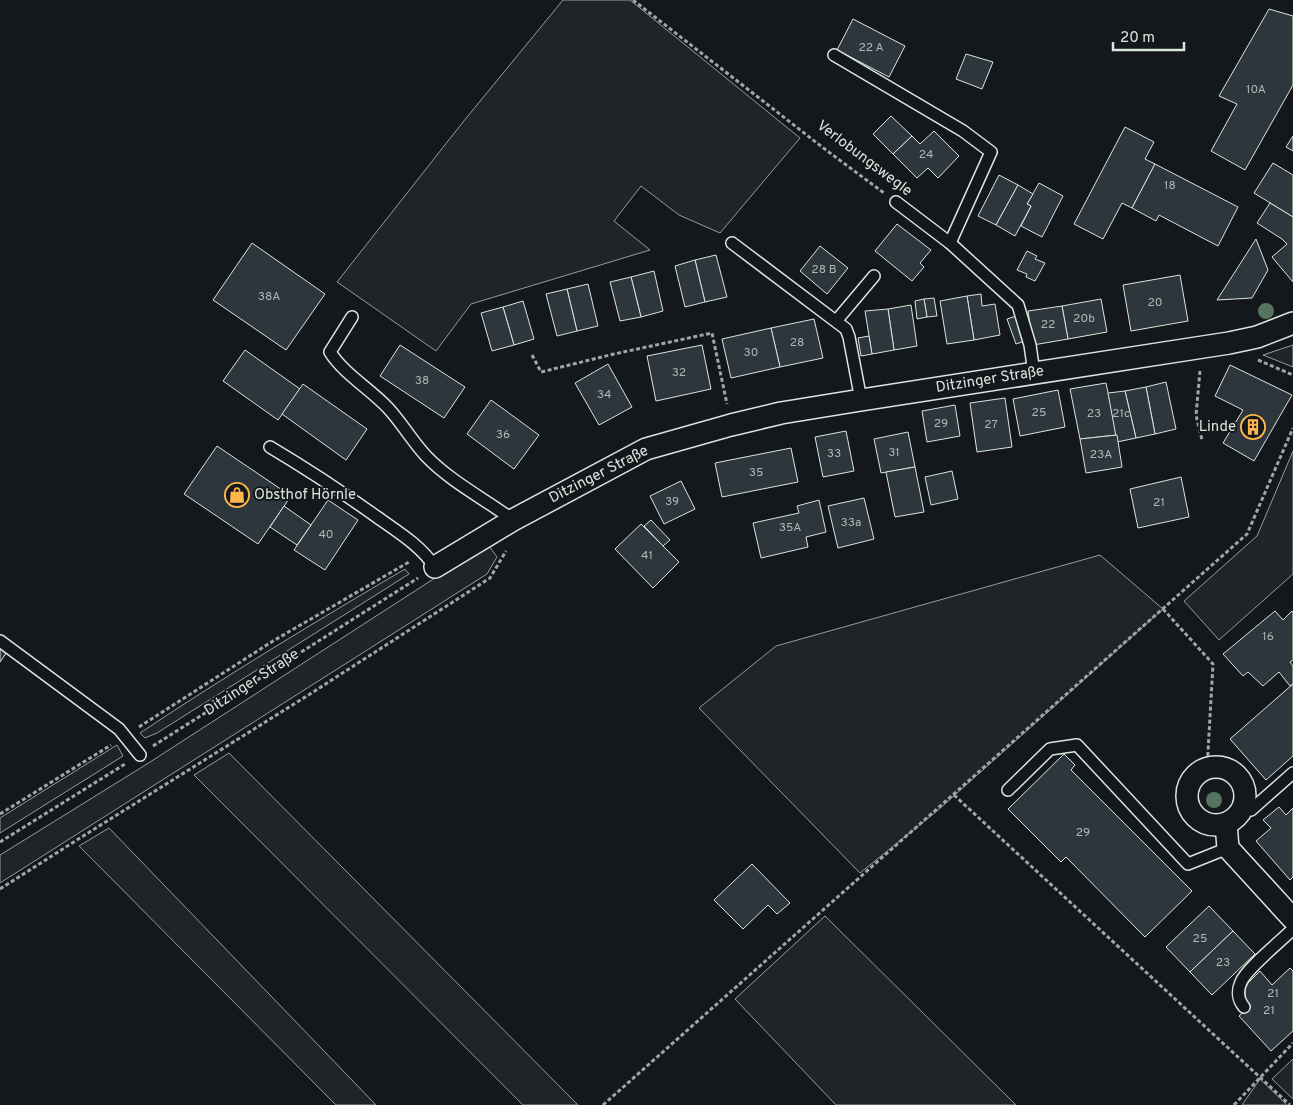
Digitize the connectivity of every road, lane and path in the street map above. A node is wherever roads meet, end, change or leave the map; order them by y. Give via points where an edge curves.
1 (633, 0) edge
2 (834, 55) dead end
3 (896, 202) joint
4 (732, 243) dead end
5 (950, 243) junction
6 (874, 276) dead end
7 (352, 317) dead end
8 (837, 320) junction
9 (1293, 323) edge
10 (1203, 348) junction
11 (532, 355) dead end
12 (1034, 373) junction
13 (861, 400) junction
14 (731, 425) junction
15 (1293, 428) edge
16 (1202, 440) dead end
17 (270, 447) dead end
18 (509, 522) junction
19 (430, 560) junction
20 (1163, 609) junction
21 (0, 642) edge
22 (125, 736) junction
23 (140, 755) junction
24 (1207, 769) junction
25 (1293, 773) edge
26 (1008, 790) dead end
27 (954, 795) junction
28 (1242, 809) junction
29 (0, 814) edge
30 (1226, 824) junction
31 (0, 842) edge
32 (1228, 848) junction
33 (0, 889) edge
34 (1292, 918) edge
35 (1244, 1007) dead end
36 (1293, 1043) edge
37 (1260, 1078) junction
38 (603, 1105) edge
39 (1234, 1105) edge
40 (1290, 1105) edge

1 - 3 path, Verlobungswegle
2 - 5 lane via 963,131 991,152
3 - 5 lane, Verlobungswegle
4 - 8 lane
5 - 12 lane, Verlobungswegle via 1018,305 1030,345
6 - 8 lane
7 - 18 lane via 330,352 338,364 388,408 426,456
8 - 13 lane via 846,328 849,337
9 - 10 street, Ditzinger Straße via 1257,337
10 - 12 street, Ditzinger Straße
10 - 16 path via 1196,415
11 - 14 path via 541,372 712,333
12 - 13 street, Ditzinger Straße
13 - 14 street, Ditzinger Straße
14 - 18 street, Ditzinger Straße via 646,450
15 - 20 path via 1248,534
17 - 19 lane via 331,484
18 - 19 street, Ditzinger Straße
18 - 33 path via 510,545 490,578
19 - 22 path via 273,641
19 - 23 path, Ditzinger Straße
20 - 24 path via 1213,664
20 - 27 path
21 - 22 lane
22 - 23 lane
22 - 29 path
23 - 31 path, Ditzinger Straße
24 - 28 street via 1224,768 1239,779 1245,798
24 - 30 street via 1188,787 1190,809 1201,822 1217,826
25 - 28 lane via 1251,810
26 - 32 lane via 1050,749 1077,744 1188,864
27 - 37 path
27 - 38 path
28 - 30 street
30 - 32 street
32 - 34 street
34 - 35 lane via 1242,980 1239,997
36 - 37 path
37 - 39 path
37 - 40 path

